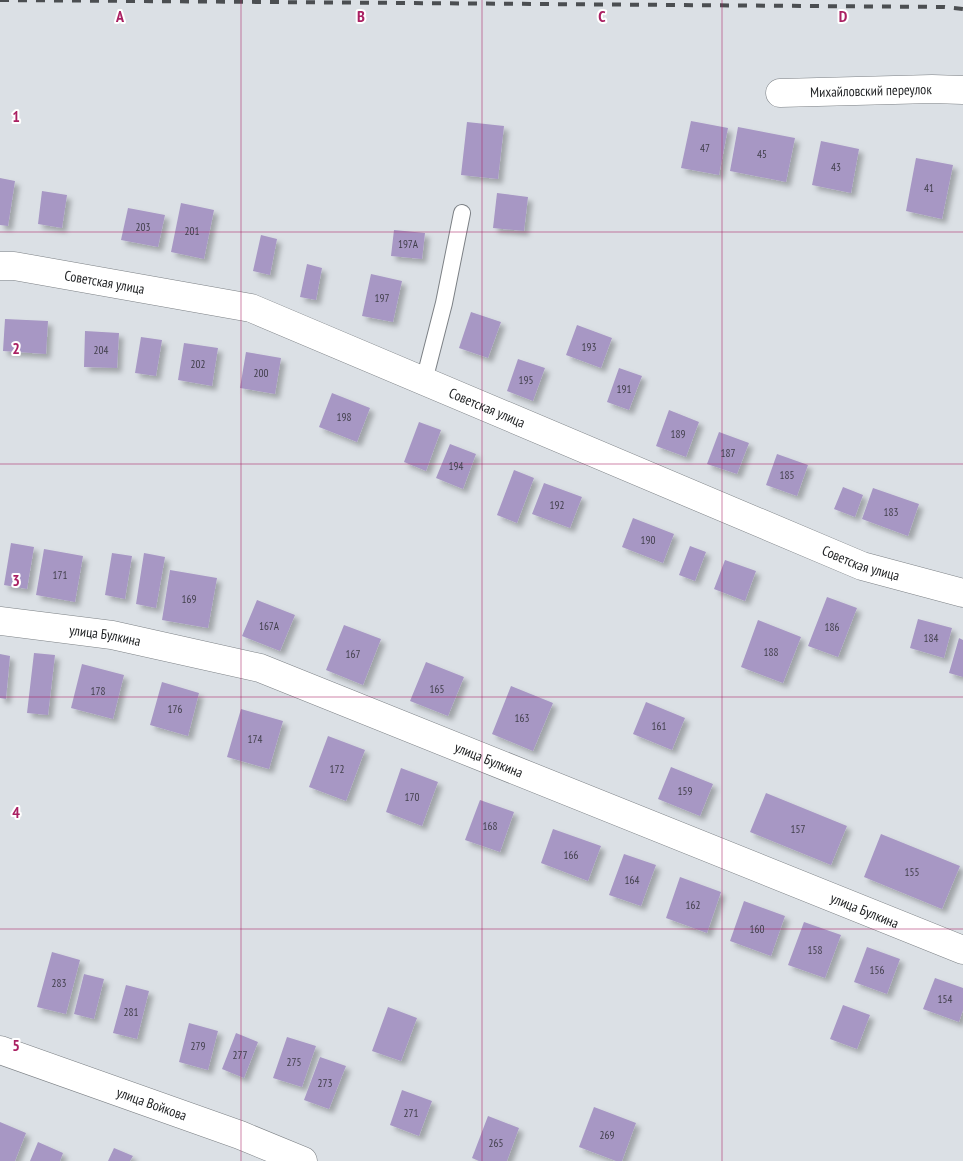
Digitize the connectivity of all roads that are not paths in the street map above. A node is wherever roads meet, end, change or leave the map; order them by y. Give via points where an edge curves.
1 (963, 90) edge
2 (780, 93) dead end
3 (462, 213) dead end
4 (0, 266) edge
5 (424, 381) junction
6 (963, 593) edge
7 (0, 621) edge
8 (963, 950) edge
9 (0, 1050) edge
10 (303, 1161) edge

1 - 2 street, Михайловский переулок via 932,88
3 - 5 lane
4 - 5 street, Советская улица via 251,308
5 - 6 street, Советская улица via 862,566
7 - 8 street, улица Булкина via 112,635 260,668
9 - 10 street, улица Войкова via 240,1135

